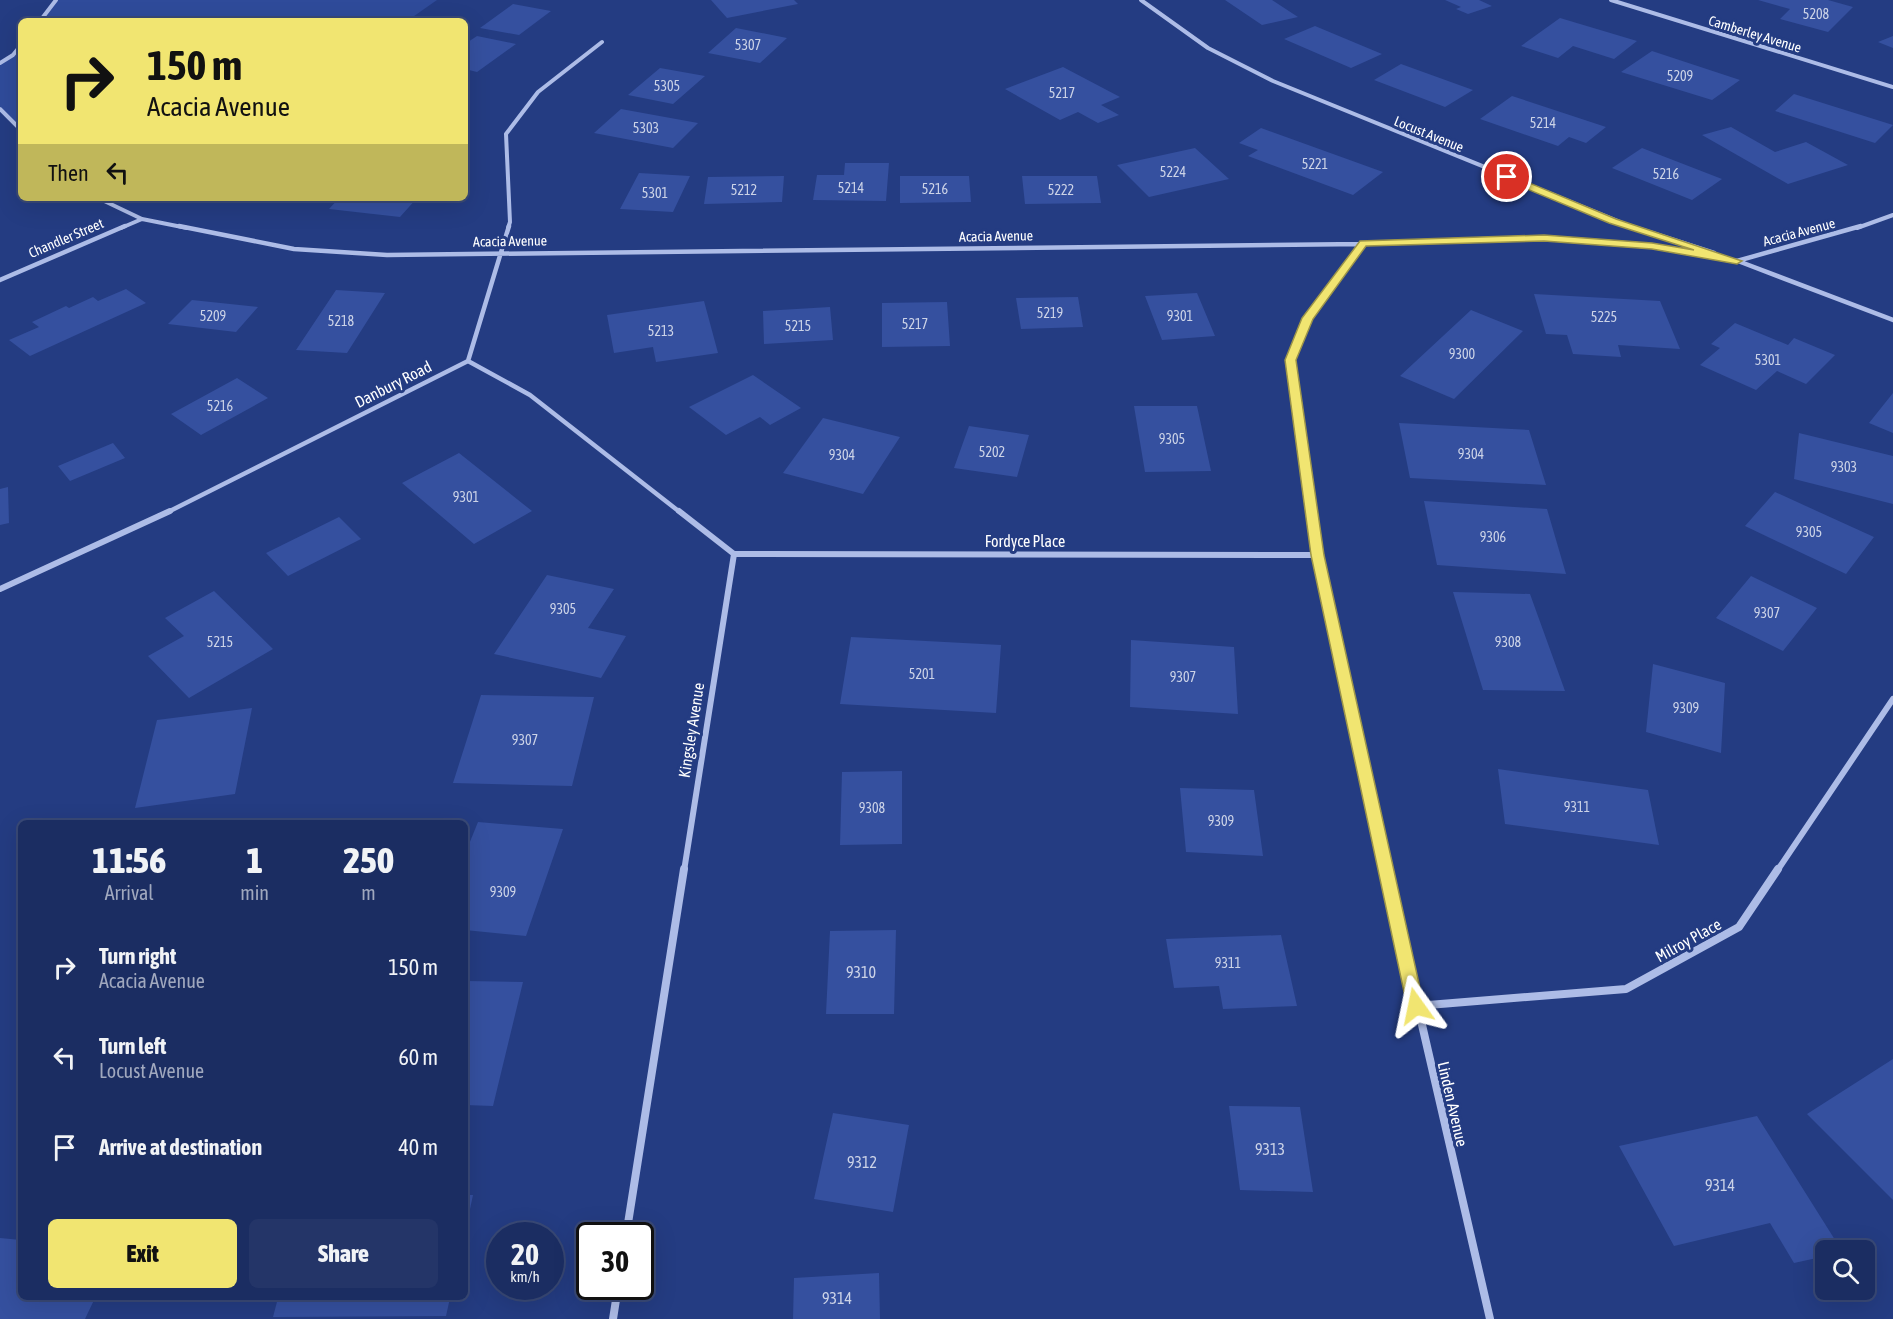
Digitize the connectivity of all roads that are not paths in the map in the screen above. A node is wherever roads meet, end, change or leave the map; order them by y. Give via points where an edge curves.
1 (56, 0) edge
2 (1141, 0) edge
3 (1611, 0) edge
4 (42, 18) edge
5 (602, 42) dead end
6 (18, 49) edge
7 (0, 63) edge
8 (1893, 87) edge
9 (0, 110) edge
10 (18, 127) edge
11 (104, 201) edge
12 (1893, 215) edge
13 (142, 219) junction
14 (1363, 243) junction
15 (499, 253) junction
16 (1737, 261) junction
17 (0, 280) edge
18 (1893, 320) edge
19 (468, 361) junction
20 (734, 554) junction
21 (1317, 555) junction
22 (0, 589) edge
23 (1893, 699) edge
24 (1416, 1006) junction
25 (628, 1222) edge
26 (616, 1300) edge
27 (613, 1319) edge
28 (1490, 1319) edge

1 - 4 street
2 - 16 street, Locust Avenue via 1208,48 1273,81 1613,221
3 - 8 street, Camberley Avenue
5 - 15 street via 538,92 506,134 510,222
6 - 7 street
9 - 10 street
11 - 13 street, Acacia Avenue
12 - 16 street, Acacia Avenue via 1854,230
13 - 15 street, Acacia Avenue via 294,249 387,255
13 - 17 street, Chandler Street
14 - 15 street, Acacia Avenue
14 - 16 street, Acacia Avenue via 1544,238 1652,246
14 - 21 street, Linden Avenue via 1307,318 1290,360
15 - 19 street
16 - 18 street, Locust Avenue
19 - 20 street via 530,394
19 - 22 street, Danbury Road via 199,498
20 - 21 street, Fordyce Place
20 - 25 street, Kingsley Avenue
21 - 24 street, Linden Avenue
23 - 24 street, Milroy Place via 1739,927 1626,989
24 - 28 street, Linden Avenue
26 - 27 street

